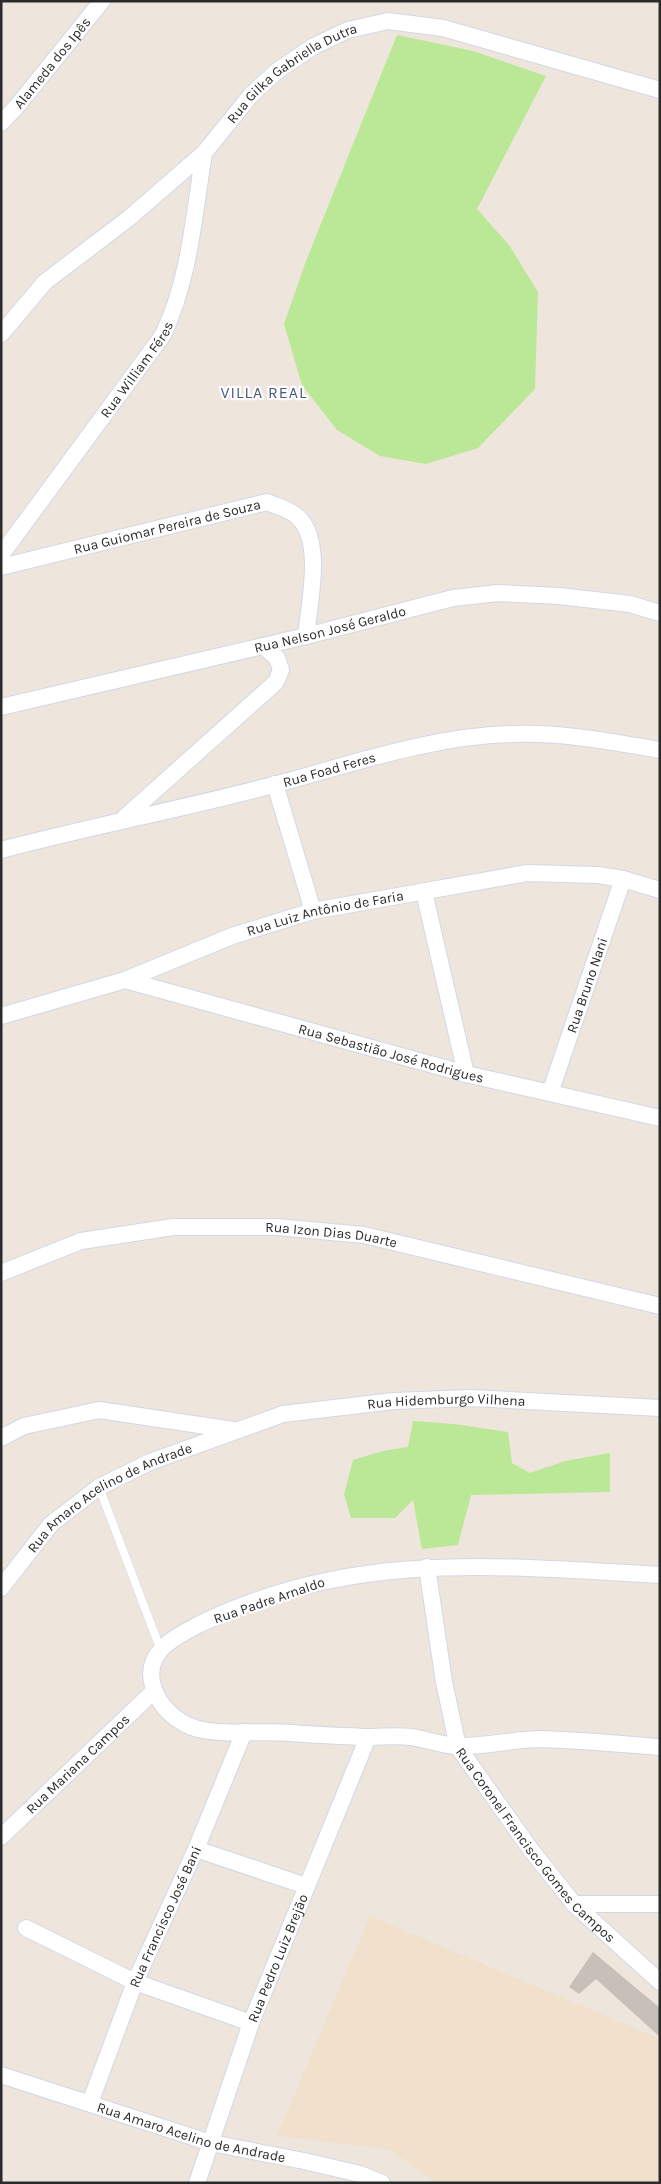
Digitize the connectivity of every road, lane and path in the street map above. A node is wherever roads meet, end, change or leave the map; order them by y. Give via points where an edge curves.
1 (102, 1) edge
2 (660, 90) edge
3 (1, 123) edge
4 (204, 153) junction
5 (1, 334) edge
6 (1, 555) edge
7 (1, 567) edge
8 (660, 613) edge
9 (306, 636) junction
10 (263, 646) junction
11 (1, 707) edge
12 (660, 750) edge
13 (275, 784) junction
14 (122, 819) junction
15 (1, 850) edge
16 (623, 878) junction
17 (660, 890) edge
18 (424, 892) junction
19 (313, 912) junction
20 (125, 980) junction
21 (1, 1016) edge
22 (466, 1074) junction
23 (550, 1093) junction
24 (660, 1118) edge
25 (1, 1274) edge
26 (660, 1306) edge
27 (660, 1408) edge
28 (235, 1430) junction
29 (1, 1438) edge
30 (99, 1487) junction
31 (427, 1567) junction
32 (660, 1575) edge
33 (1, 1588) edge
34 (160, 1648) junction
35 (154, 1691) junction
36 (244, 1732) junction
37 (368, 1737) junction
38 (458, 1746) junction
39 (660, 1747) edge
40 (1, 1837) edge
41 (196, 1849) junction
42 (306, 1886) junction
43 (574, 1904) junction
44 (660, 1904) edge
45 (26, 1928) dead end
46 (135, 1982) junction
47 (660, 1982) edge
48 (251, 2023) junction
49 (1, 2075) edge
50 (90, 2103) junction
51 (211, 2143) junction
52 (353, 2179) edge
53 (197, 2183) edge
54 (382, 2183) edge

1 - 3 street, Alameda dos Ipês
2 - 4 street, Rua Gilka Gabriella Dutra via 443,28 388,21 348,30 314,46 277,71 251,95
4 - 5 street, Rua Gilka Gabriella Dutra via 129,218 45,282
4 - 6 street, Rua William Féres via 184,279 176,308 163,335
7 - 9 street, Rua Guiomar Pereira de Souza via 267,502 298,516 310,533 314,564
8 - 9 street, Rua Nelson José Geraldo via 621,603 498,593 453,598
9 - 10 street, Rua Nelson José Geraldo
10 - 11 street, Rua Nelson José Geraldo
10 - 14 street via 277,658 281,670 276,682
12 - 13 street, Rua Foad Feres via 586,738 515,734 469,737 414,746
13 - 14 street, Rua Foad Feres
13 - 19 street
14 - 15 street, Rua Foad Feres
16 - 17 street, Rua Luiz Antônio de Faria
16 - 18 street, Rua Luiz Antônio de Faria via 557,872 527,873
16 - 23 street, Rua Bruno Nani
18 - 19 street, Rua Luiz Antônio de Faria
18 - 22 street
19 - 20 street, Rua Luiz Antônio de Faria via 232,936
20 - 21 street, Rua Luiz Antônio de Faria
20 - 22 street, Rua Sebastião José Rodrigues
22 - 23 street, Rua Sebastião José Rodrigues
23 - 24 street, Rua Sebastião José Rodrigues
25 - 26 street, Rua Izon Dias Duarte via 81,1241 173,1227 276,1227 364,1235
27 - 28 street, Rua Hidemburgo Vilhena via 471,1398 394,1402 283,1414
28 - 29 street via 98,1410 24,1426
28 - 30 street, Rua Amaro Acelino de Andrade via 150,1462
30 - 33 street, Rua Amaro Acelino de Andrade via 51,1524
30 - 34 lane
31 - 32 street, Rua Padre Arnaldo via 499,1566
31 - 34 street, Rua Padre Arnaldo via 315,1582 223,1613
31 - 38 street, Rua Coronel Francisco Gomes Campos via 444,1682
34 - 35 street via 152,1663 150,1678
35 - 36 street via 171,1714 188,1724 218,1732
35 - 40 street, Rua Mariana Campos
36 - 37 street
36 - 41 street, Rua Francisco José Bani
37 - 38 street via 409,1737
37 - 42 street, Rua Pedro Luiz Brejão
38 - 39 street via 538,1739
38 - 43 street, Rua Coronel Francisco Gomes Campos via 531,1850
41 - 42 street
41 - 46 street, Rua Francisco José Bani
42 - 48 street, Rua Pedro Luiz Brejão
43 - 44 street
43 - 47 street, Rua Coronel Francisco Gomes Campos
45 - 46 street
46 - 48 street
46 - 50 street, Rua Francisco José Bani
48 - 51 street, Rua Pedro Luiz Brejão
49 - 50 street, Rua Amaro Acelino de Andrade
50 - 51 street, Rua Amaro Acelino de Andrade
51 - 52 street, Rua Amaro Acelino de Andrade via 304,2161
51 - 53 street, Rua Pedro Luiz Brejão
52 - 54 street, Rua Amaro Acelino de Andrade

